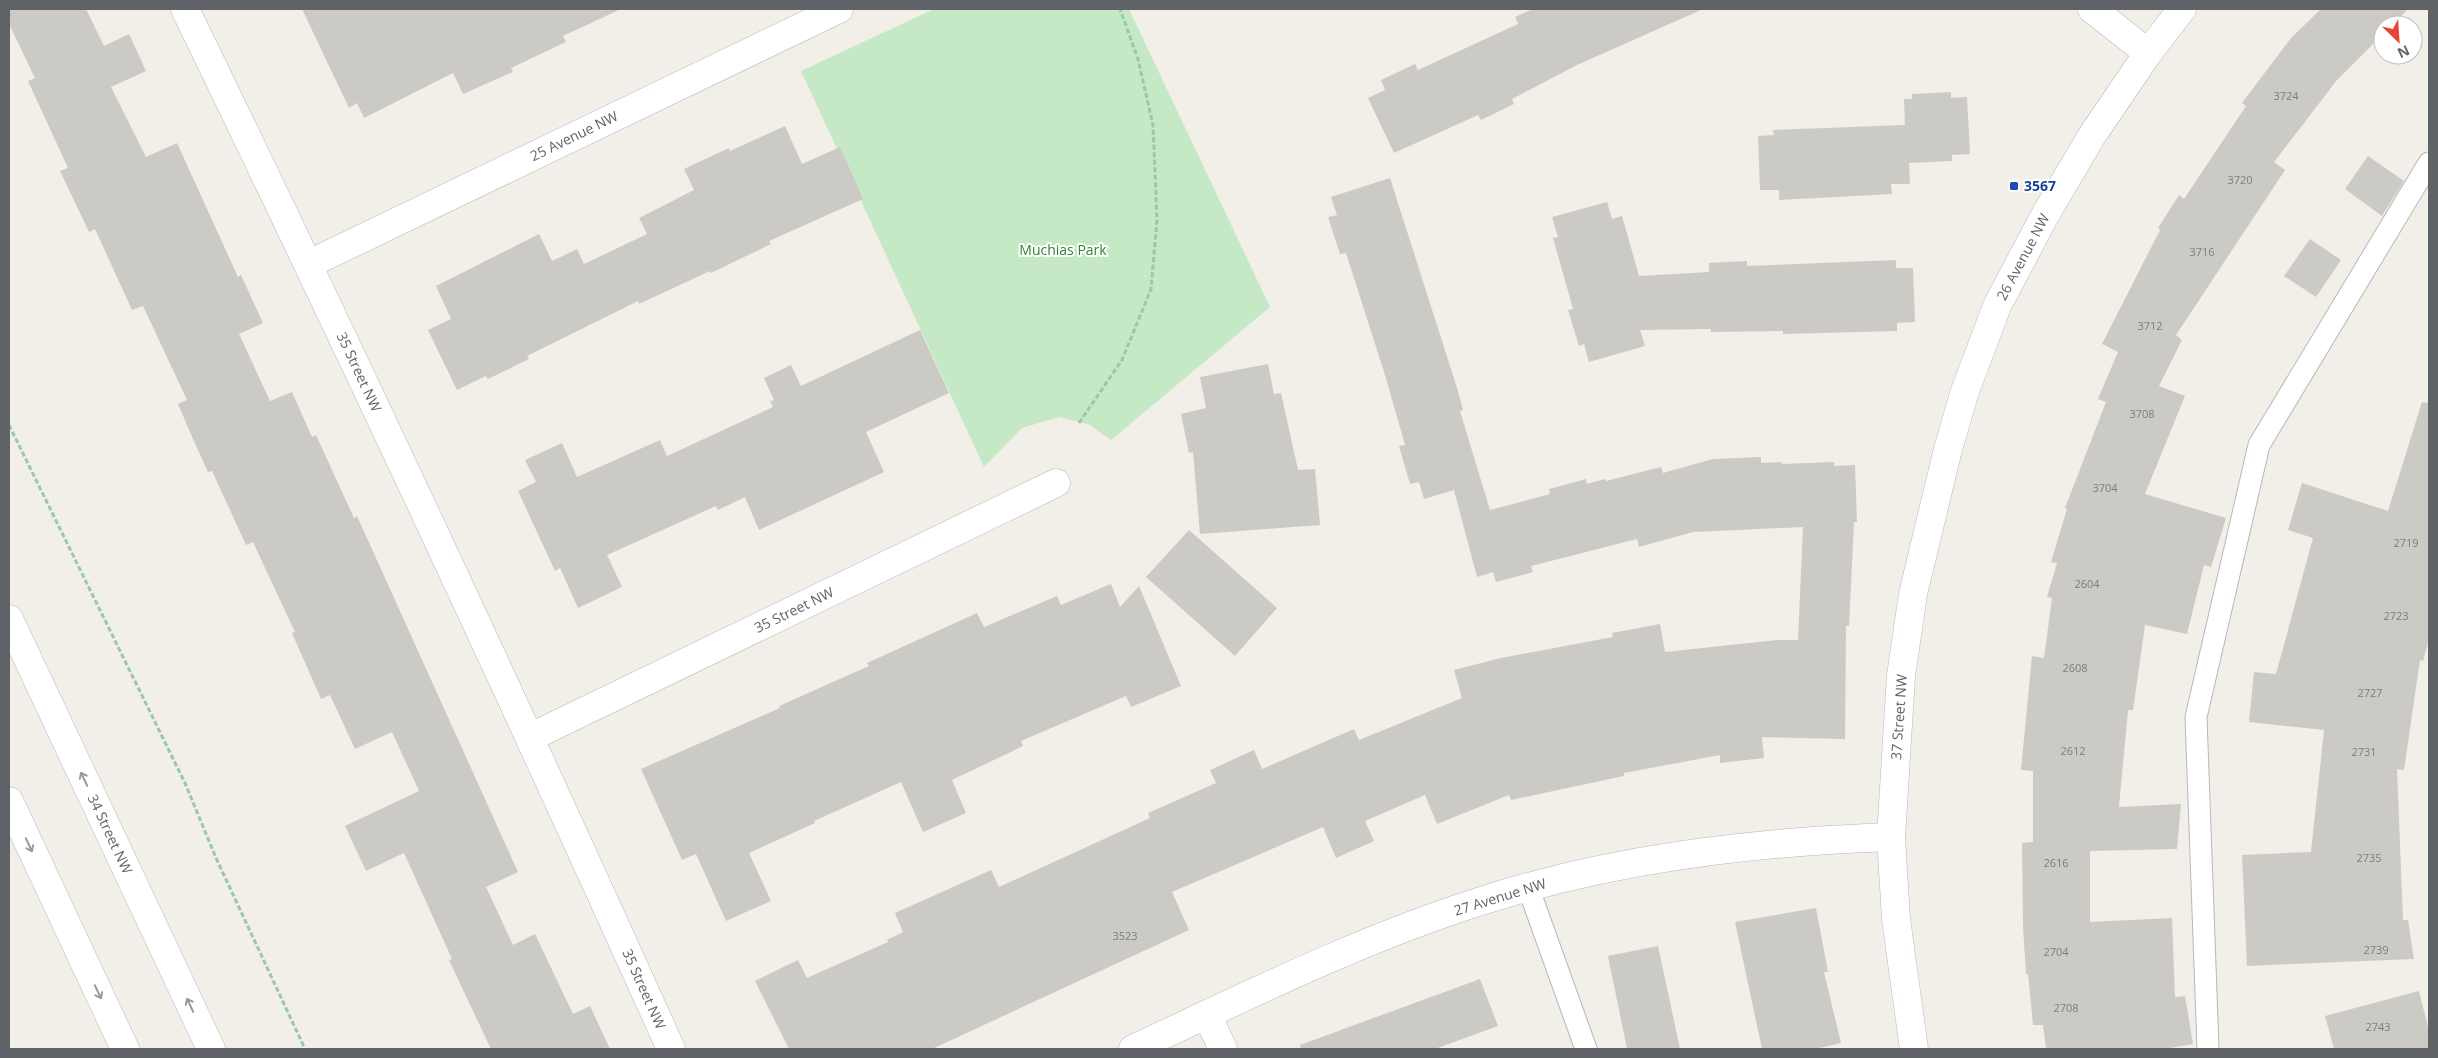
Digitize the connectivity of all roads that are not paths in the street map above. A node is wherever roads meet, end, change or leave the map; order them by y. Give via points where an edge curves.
1 (185, 9) edge
2 (839, 9) edge
3 (2092, 9) edge
4 (2182, 9) edge
5 (2148, 53) junction
6 (2429, 163) edge
7 (309, 264) junction
8 (1965, 391) joint
9 (1056, 483) dead end
10 (9, 618) edge
11 (531, 737) junction
12 (9, 801) edge
13 (1891, 837) junction
14 (1528, 887) junction
15 (1207, 1015) junction
16 (125, 1049) edge
17 (211, 1049) edge
18 (671, 1049) edge
19 (1134, 1049) edge
20 (1223, 1049) edge
21 (1586, 1049) edge
22 (1914, 1049) edge
23 (2208, 1049) edge

1 - 7 street, 35 Street NW
2 - 7 street, 25 Avenue NW
3 - 5 street
4 - 5 street, 26 Avenue NW
5 - 8 street, 26 Avenue NW via 2091,137 2044,217 1997,306
6 - 23 lane via 2259,445 2196,717
7 - 11 street, 35 Street NW
8 - 13 street, 37 Street NW via 1913,594 1901,676
9 - 11 street, 35 Street NW
17 -> 10 street, 34 Street NW
11 - 18 street, 35 Street NW
12 -> 16 street
13 - 14 street, 27 Avenue NW via 1755,844 1620,865
13 - 22 street, 37 Street NW via 1896,919
14 - 15 street, 27 Avenue NW via 1422,922
14 - 21 lane
15 - 19 street, 27 Avenue NW
15 - 20 street

